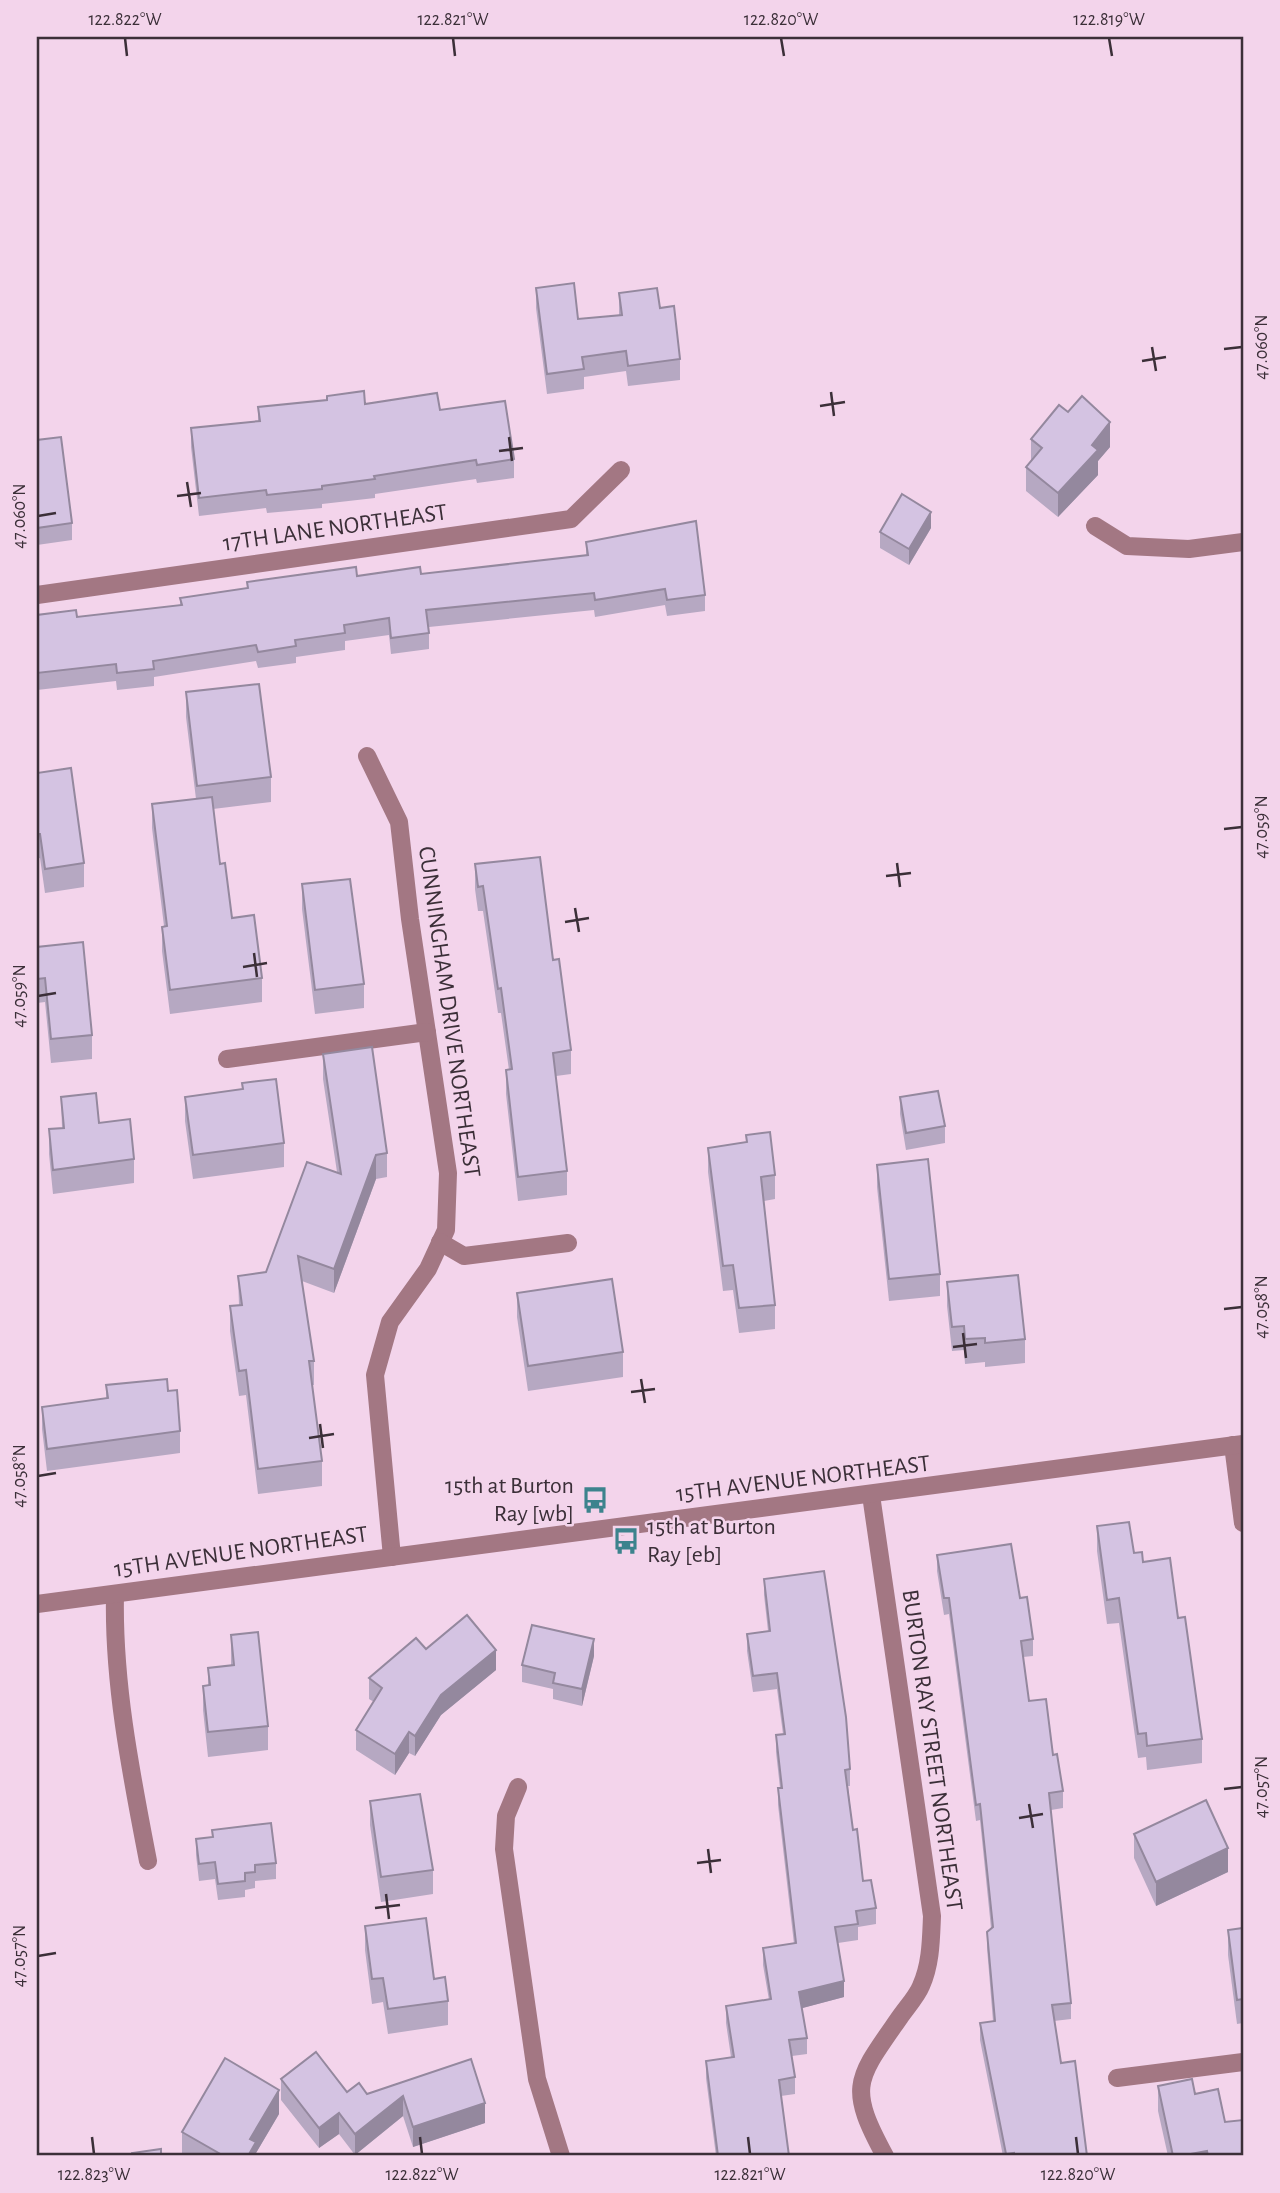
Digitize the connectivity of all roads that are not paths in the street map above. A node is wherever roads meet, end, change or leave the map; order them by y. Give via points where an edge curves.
1 (621, 470) dead end
2 (1095, 526) dead end
3 (1243, 542) edge
4 (37, 595) edge
5 (367, 756) dead end
6 (427, 1032) junction
7 (227, 1059) dead end
8 (440, 1242) junction
9 (568, 1243) dead end
10 (1238, 1445) edge
11 (871, 1495) junction
12 (1243, 1523) edge
13 (391, 1556) junction
14 (115, 1594) junction
15 (37, 1604) edge
16 (519, 1787) dead end
17 (148, 1861) dead end
18 (1243, 2062) edge
19 (1116, 2078) dead end
20 (561, 2156) edge
21 (885, 2156) edge

1 - 4 street, 17TH LANE NORTHEAST via 572,519
2 - 3 street via 1127,546 1189,549
5 - 6 street, CUNNINGHAM DRIVE NORTHEAST via 399,822
6 - 7 street
6 - 8 street, CUNNINGHAM DRIVE NORTHEAST via 449,1173 446,1230
8 - 9 street via 464,1255
8 - 13 street, CUNNINGHAM DRIVE NORTHEAST via 429,1269 390,1322 375,1375
10 - 11 street, 15TH AVENUE NORTHEAST
10 - 12 street
11 - 13 street, 15TH AVENUE NORTHEAST
11 - 21 street, BURTON RAY STREET NORTHEAST via 932,1916 921,1986 873,2056 860,2086 863,2116
13 - 14 street, 15TH AVENUE NORTHEAST
14 - 15 street, 15TH AVENUE NORTHEAST
14 - 17 street via 114,1629 125,1726
16 - 20 street via 506,1816 504,1849 537,2079
18 - 19 street

